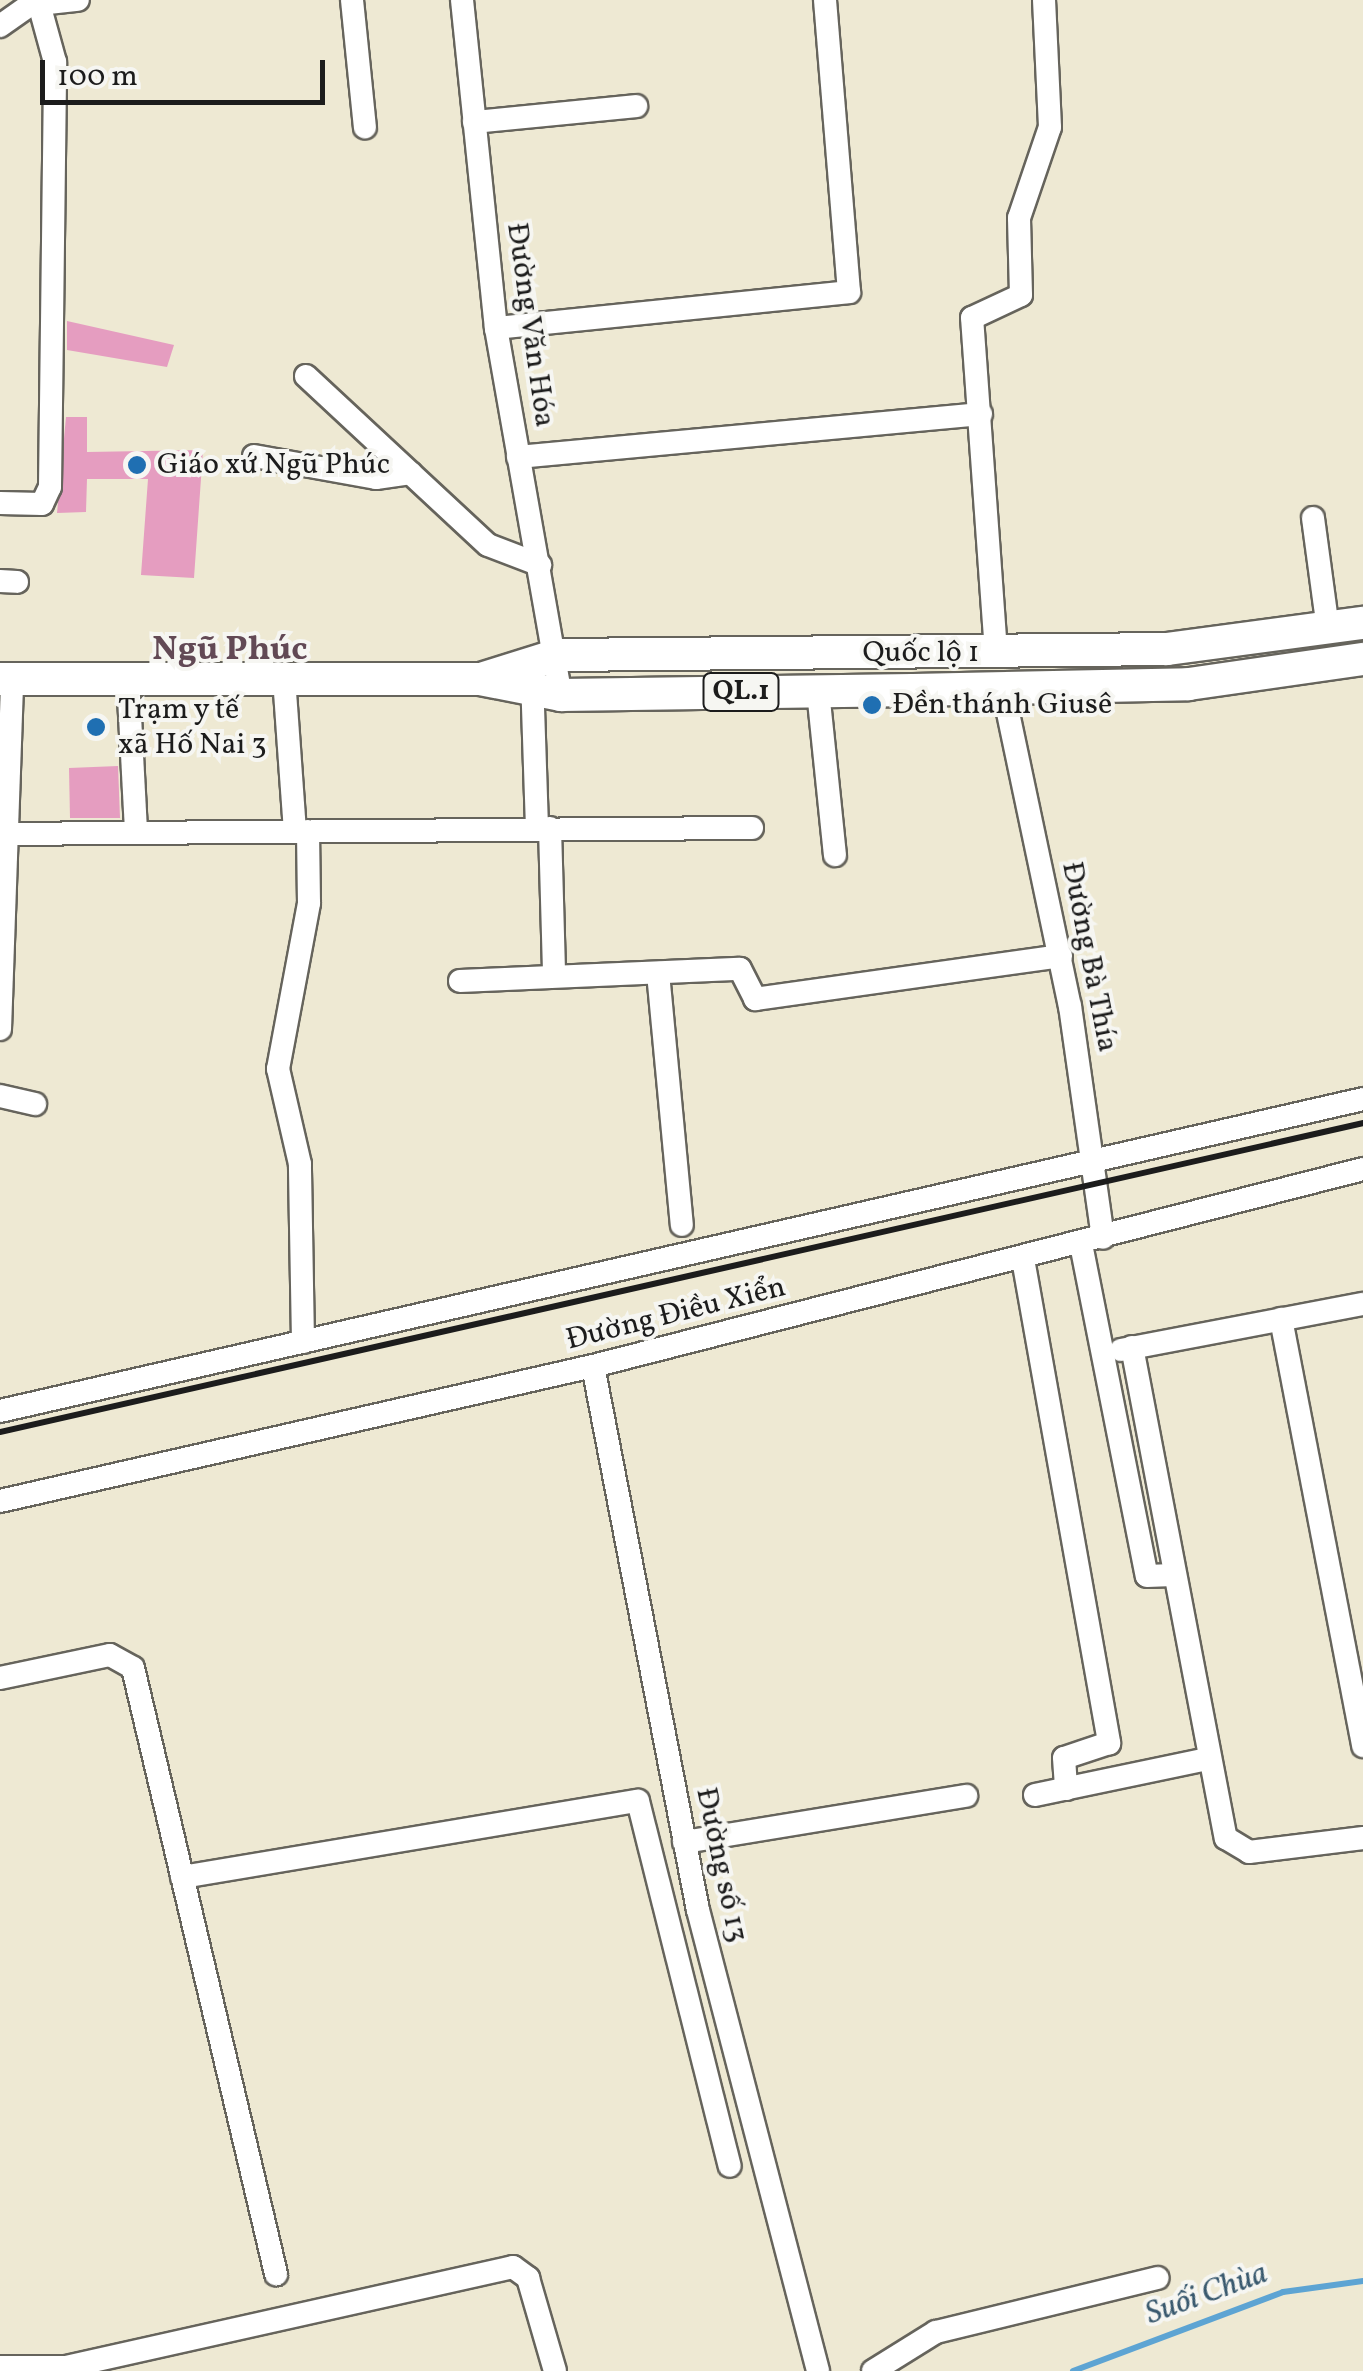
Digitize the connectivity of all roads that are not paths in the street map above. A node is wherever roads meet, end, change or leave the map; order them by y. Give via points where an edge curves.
1 (78, 0) edge
2 (352, 0) edge
3 (462, 0) edge
4 (824, 0) edge
5 (1044, 0) edge
6 (38, 2) edge
7 (0, 26) edge
8 (636, 106) dead end
9 (474, 122) junction
10 (365, 127) dead end
11 (496, 328) junction
12 (306, 376) dead end
13 (981, 414) junction
14 (254, 456) dead end
15 (518, 457) junction
16 (411, 473) junction
17 (0, 504) edge
18 (1313, 518) dead end
19 (540, 565) junction
20 (1363, 623) edge
21 (1328, 629) junction
22 (996, 652) junction
23 (1363, 659) edge
24 (546, 676) junction
25 (128, 678) junction
26 (284, 678) junction
27 (6, 679) edge
28 (1003, 689) junction
29 (818, 691) junction
30 (544, 828) junction
31 (752, 828) dead end
32 (136, 831) junction
33 (301, 831) junction
34 (3, 834) edge
35 (835, 855) dead end
36 (1061, 956) junction
37 (554, 971) junction
38 (658, 973) junction
39 (460, 981) dead end
40 (0, 1028) edge
41 (0, 1096) edge
42 (1363, 1099) edge
43 (35, 1104) dead end
44 (1092, 1162) junction
45 (1363, 1169) edge
46 (682, 1225) dead end
47 (1092, 1241) junction
48 (1022, 1258) junction
49 (1363, 1304) edge
50 (1281, 1319) junction
51 (303, 1342) junction
52 (1132, 1348) junction
53 (1104, 1354) junction
54 (593, 1366) junction
55 (0, 1411) edge
56 (0, 1501) edge
57 (1173, 1575) junction
58 (0, 1678) edge
59 (1363, 1746) edge
60 (1207, 1759) junction
61 (1066, 1789) junction
62 (966, 1796) dead end
63 (1035, 1796) dead end
64 (1363, 1838) edge
65 (684, 1842) junction
66 (182, 1876) junction
67 (730, 2166) dead end
68 (276, 2274) dead end
69 (1158, 2278) dead end
70 (0, 2367) edge
71 (66, 2369) edge
72 (555, 2371) edge
73 (818, 2371) edge
74 (873, 2371) edge

1 - 6 street
2 - 10 street
3 - 9 street, Đường Văn Hóa
4 - 11 street via 850,292
5 - 13 street via 1048,143 1020,218 1021,295 972,318
6 - 7 street
6 - 17 street via 55,62 50,487 42,504
8 - 9 street
9 - 11 street, Đường Văn Hóa
11 - 15 street, Đường Văn Hóa
12 - 16 street
13 - 15 street
13 - 22 street
14 - 16 street via 376,478
15 - 19 street, Đường Văn Hóa
16 - 19 street via 488,545
18 - 21 street
19 - 24 street, Đường Văn Hóa
20 - 21 highway, Quốc lộ 1 / QL.1
21 - 22 highway, Quốc lộ 1 / QL.1 via 1246,644
22 - 24 highway, Quốc lộ 1 / QL.1
22 - 28 highway
23 - 28 highway, Quốc lộ 1 / QL.1 via 1189,684
24 - 26 highway, Quốc lộ 1 / QL.1
24 - 29 highway, Quốc lộ 1 / QL.1
24 - 30 street, Đường Văn Hóa
25 - 26 highway, Quốc lộ 1 / QL.1
25 - 27 highway, Quốc lộ 1 / QL.1
25 - 32 street
26 - 33 street
27 - 34 street
28 - 29 highway, Quốc lộ 1 / QL.1
28 - 36 street, Đường Bà Thía
29 - 35 street
30 - 31 street
30 - 33 street
30 - 37 street, Đường Văn Hóa
32 - 33 street
32 - 34 street
33 - 51 street via 309,903 278,1069 300,1164
34 - 40 street
36 - 38 street via 755,999 740,970
36 - 44 street, Đường Bà Thía
37 - 38 street
37 - 39 street
38 - 46 street
41 - 43 street
42 - 44 street
44 - 47 street, Đường Bà Thía
44 - 51 street
45 - 47 street, Đường Điều Xiển
47 - 48 street, Đường Điều Xiển
47 - 53 street, Đường Bà Thía
48 - 54 street, Đường Điều Xiển
48 - 61 street via 1109,1743 1064,1758
49 - 50 street
50 - 52 street
50 - 59 street
51 - 55 street
52 - 53 street
52 - 57 street
53 - 57 street, Đường Bà Thía via 1147,1576
54 - 56 street, Đường Điều Xiển
54 - 65 street, Đường số 13
57 - 60 street
58 - 66 street via 110,1655 133,1668
60 - 61 street
60 - 64 street via 1234,1852
61 - 63 street
62 - 65 street
65 - 73 street, Đường số 13
66 - 67 street via 638,1801
66 - 68 street
69 - 74 street via 936,2332
70 - 71 street
71 - 72 street via 512,2267 528,2278

